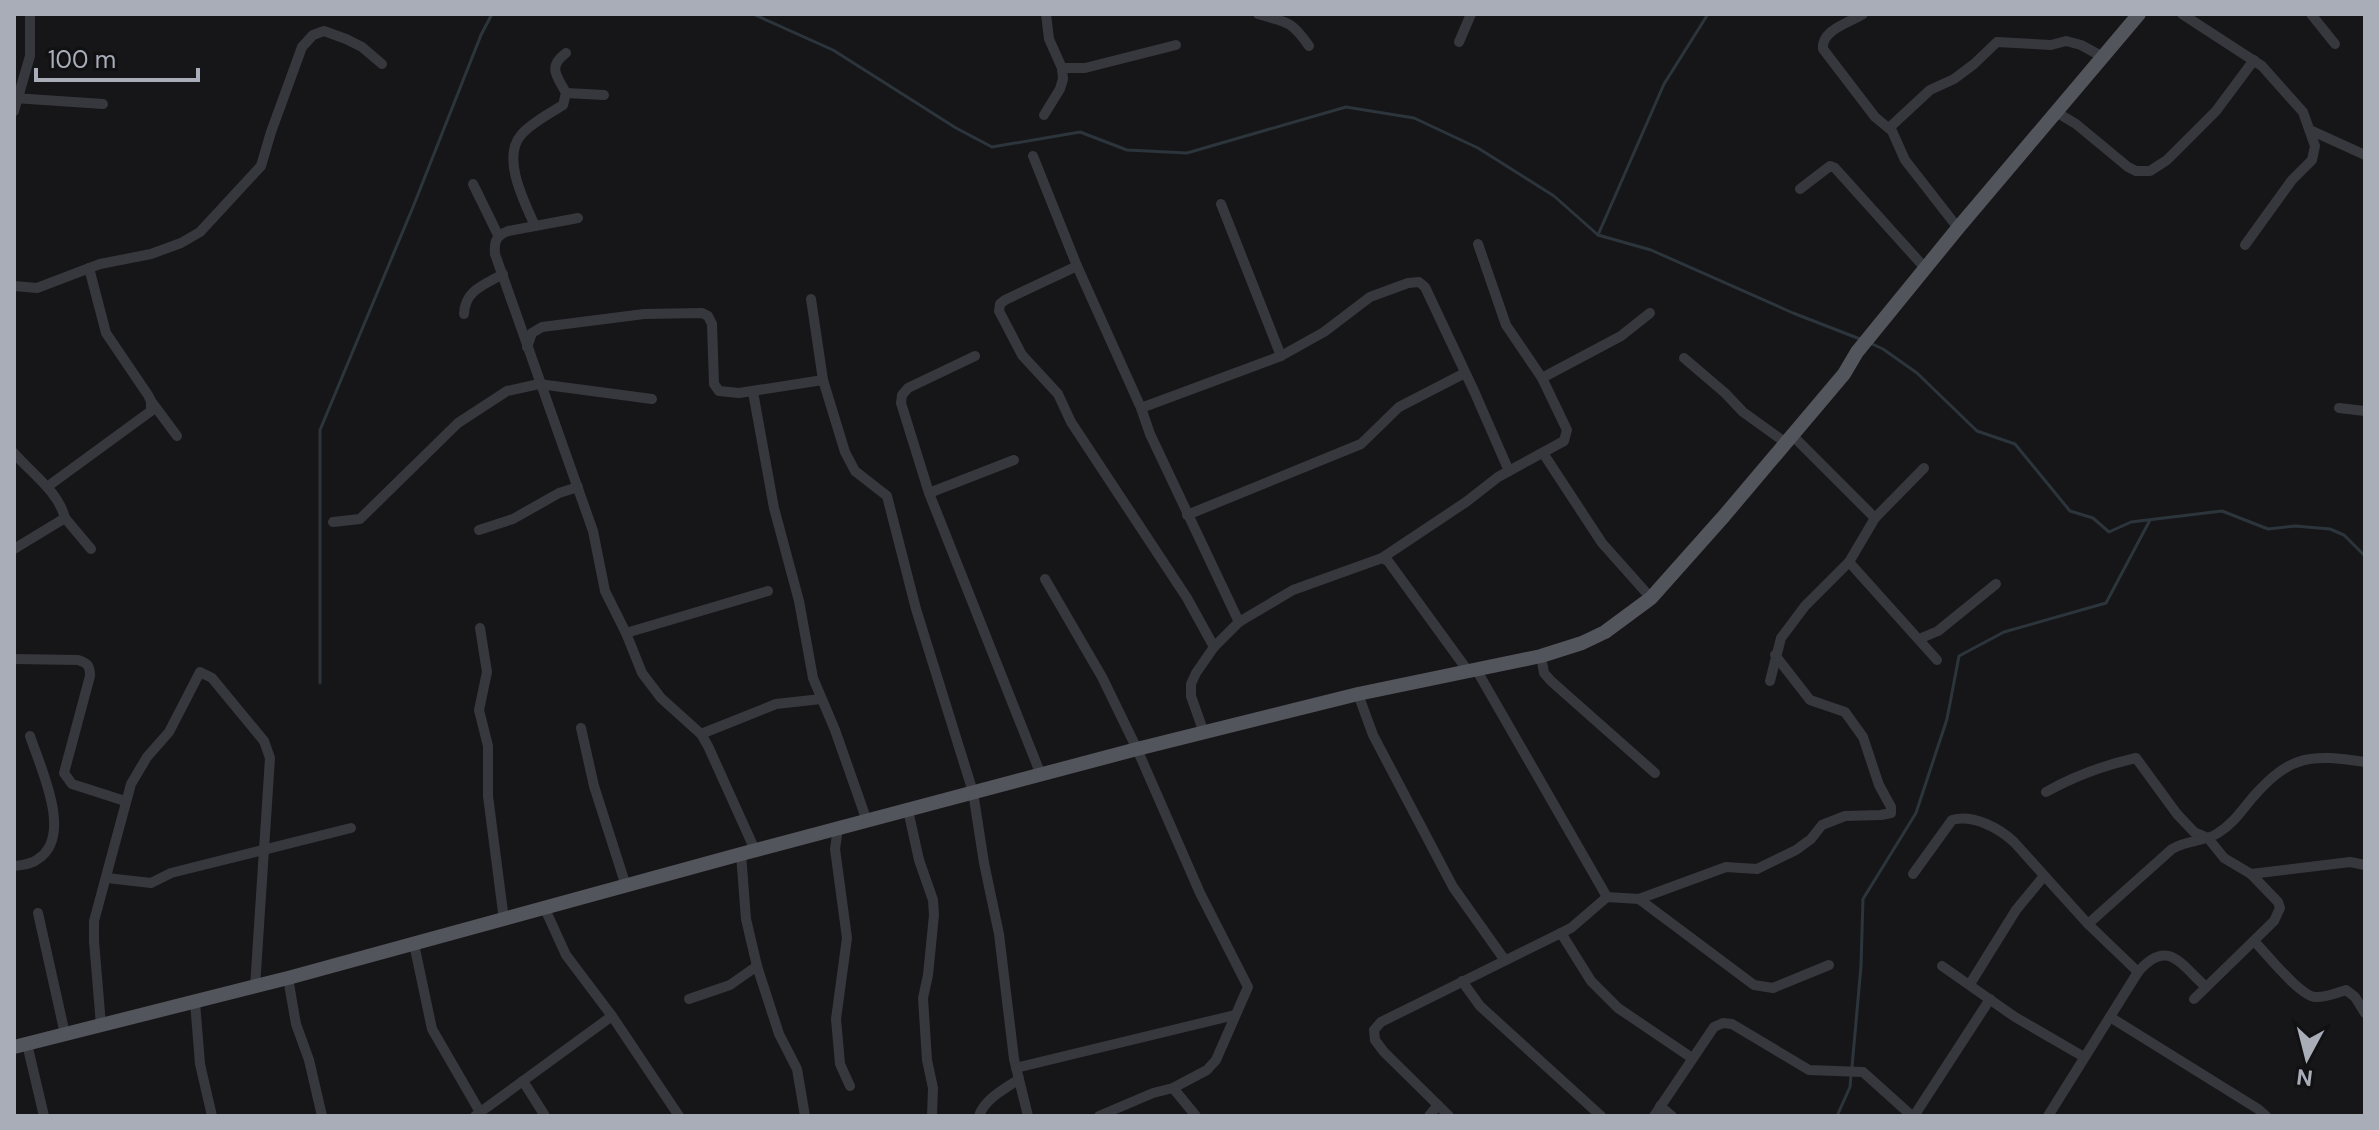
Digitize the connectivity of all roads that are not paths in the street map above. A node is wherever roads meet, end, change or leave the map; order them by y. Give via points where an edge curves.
1 (30, 14) edge
2 (1046, 14) edge
3 (1258, 14) edge
4 (1471, 14) edge
5 (1863, 14) edge
6 (2139, 14) edge
7 (2182, 14) edge
8 (2311, 14) edge
9 (1459, 42) dead end
10 (2335, 44) dead end
11 (1176, 45) dead end
12 (1309, 46) dead end
13 (566, 53) dead end
14 (2103, 57) junction
15 (2254, 60) junction
16 (382, 64) dead end
17 (1062, 68) junction
18 (566, 93) junction
19 (604, 95) dead end
20 (15, 98) edge
21 (103, 104) dead end
22 (14, 111) edge
23 (2056, 112) junction
24 (1044, 115) dead end
25 (1889, 128) junction
26 (2310, 130) junction
27 (2365, 155) edge
28 (1033, 156) dead end
29 (473, 184) dead end
30 (1800, 189) dead end
31 (1221, 204) dead end
32 (578, 218) dead end
33 (535, 226) junction
34 (1958, 228) junction
35 (498, 235) junction
36 (1478, 244) dead end
37 (2245, 245) dead end
38 (1077, 266) junction
39 (89, 268) junction
40 (1925, 268) junction
41 (503, 274) junction
42 (14, 286) edge
43 (811, 299) dead end
44 (1650, 313) dead end
45 (464, 314) dead end
46 (527, 347) junction
47 (975, 356) dead end
48 (1281, 356) junction
49 (1684, 358) dead end
50 (1465, 373) junction
51 (1542, 378) junction
52 (823, 380) junction
53 (539, 384) junction
54 (753, 392) junction
55 (652, 399) dead end
56 (151, 401) junction
57 (1141, 408) junction
58 (2339, 408) dead end
59 (2365, 411) edge
60 (177, 436) dead end
61 (1789, 439) junction
62 (14, 453) edge
63 (1543, 453) junction
64 (1014, 460) dead end
65 (1924, 468) dead end
66 (1509, 471) junction
67 (47, 487) junction
68 (578, 487) junction
69 (929, 493) junction
70 (1187, 515) junction
71 (65, 518) junction
72 (1875, 518) junction
73 (333, 522) dead end
74 (479, 530) dead end
75 (14, 549) edge
76 (91, 549) dead end
77 (1382, 558) junction
78 (1849, 562) junction
79 (1045, 579) dead end
80 (1996, 584) dead end
81 (768, 591) dead end
82 (1651, 598) junction
83 (1239, 622) junction
84 (480, 628) dead end
85 (626, 633) junction
86 (1919, 639) junction
87 (1214, 647) junction
88 (1775, 655) junction
89 (1541, 656) junction
90 (14, 659) edge
91 (1937, 660) dead end
92 (1472, 670) junction
93 (1770, 681) dead end
94 (1358, 694) junction
95 (821, 699) junction
96 (581, 728) dead end
97 (1204, 733) junction
98 (701, 734) junction
99 (30, 736) dead end
100 (1137, 749) junction
101 (2365, 762) edge
102 (64, 773) junction
103 (1655, 773) dead end
104 (1041, 775) junction
105 (44, 780) junction
106 (973, 792) junction
107 (2046, 792) dead end
108 (125, 801) junction
109 (908, 810) junction
110 (867, 821) junction
111 (351, 828) dead end
112 (838, 828) junction
113 (2208, 838) junction
114 (264, 850) junction
115 (748, 852) junction
116 (2365, 865) edge
117 (14, 866) edge
118 (1913, 874) dead end
119 (2251, 874) junction
120 (2044, 876) junction
121 (107, 878) junction
122 (626, 886) junction
123 (1607, 897) junction
124 (1639, 899) junction
125 (545, 909) junction
126 (38, 913) dead end
127 (504, 920) junction
128 (2088, 924) junction
129 (1561, 933) junction
130 (2254, 941) junction
131 (414, 944) junction
132 (1504, 959) junction
133 (1829, 965) dead end
134 (757, 966) junction
135 (1942, 966) dead end
136 (2138, 972) junction
137 (288, 978) junction
138 (1462, 981) junction
139 (1970, 984) junction
140 (255, 987) junction
141 (2206, 987) junction
142 (689, 999) dead end
143 (1990, 999) junction
144 (2194, 999) dead end
145 (195, 1002) junction
146 (2365, 1013) edge
147 (1235, 1015) junction
148 (612, 1016) junction
149 (2110, 1017) junction
150 (101, 1025) junction
151 (65, 1034) junction
152 (21, 1045) edge
153 (2084, 1057) junction
154 (1692, 1058) junction
155 (1018, 1074) junction
156 (523, 1081) junction
157 (850, 1086) dead end
158 (1173, 1088) junction
159 (1438, 1105) junction
160 (1657, 1111) edge
161 (478, 1114) edge
162 (2054, 1114) edge
163 (44, 1116) edge
164 (212, 1116) edge
165 (322, 1116) edge
166 (545, 1116) edge
167 (679, 1116) edge
168 (805, 1116) edge
169 (932, 1116) edge
170 (979, 1116) edge
171 (1028, 1116) edge
172 (1099, 1116) edge
173 (1196, 1116) edge
174 (1429, 1116) edge
175 (1449, 1116) edge
176 (1601, 1116) edge
177 (1672, 1116) edge
178 (1913, 1116) edge
179 (2266, 1116) edge

1 - 20 street via 30,56
2 - 17 street via 1049,39
3 - 12 street via 1295,26
4 - 9 street
5 - 25 street via 1825,36 1823,49
6 - 14 main road
7 - 15 street
8 - 10 street
11 - 17 street via 1085,68
13 - 18 street via 555,66
14 - 23 main road
14 - 25 street via 2066,41 1997,42 1954,79 1930,90
15 - 23 street via 2216,111 2150,171 2128,167
15 - 26 street via 2303,112
16 - 39 street via 346,39 324,31 313,35 302,47 261,166 200,232 151,254
17 - 24 street via 1060,89
18 - 19 street
18 - 33 street via 563,105 522,133 514,152 519,189
20 - 21 street
20 - 22 street
23 - 34 main road
25 - 34 street via 1905,160
26 - 27 street
26 - 37 street via 2312,160
28 - 38 street
29 - 35 street
30 - 40 street via 1830,166 1835,168
31 - 48 street
32 - 33 street
33 - 35 street
34 - 40 main road
35 - 41 street via 495,254
36 - 51 street via 1506,325
38 - 57 street
38 - 87 street via 1005,300 999,311 1022,355 1058,394
39 - 42 street via 37,288
39 - 56 street via 106,333
40 - 61 main road
41 - 45 street via 474,291
41 - 46 street
43 - 52 street
44 - 51 street via 1621,336
46 - 53 street
46 - 54 street via 532,333 542,327 644,314 702,313 712,324 715,388 724,393
47 - 69 street via 902,395
48 - 50 street via 1370,297 1419,282
48 - 57 street
49 - 61 street via 1743,412
50 - 66 street
50 - 70 street via 1399,407 1361,444
51 - 63 street via 1567,430 1564,441
52 - 54 street
52 - 106 street via 850,463 887,496
53 - 55 street
53 - 68 street
53 - 73 street via 507,391 469,414 360,519
54 - 95 street via 774,508
56 - 60 street
56 - 67 street via 151,411 144,417
57 - 70 street
58 - 59 street
61 - 72 street
61 - 82 main road
62 - 67 street
63 - 66 street
63 - 82 street via 1602,543
64 - 69 street
65 - 72 street
66 - 77 street
67 - 71 street
68 - 74 street
68 - 85 street via 605,591
69 - 104 street
70 - 83 street
71 - 75 street
71 - 76 street
72 - 78 street
77 - 83 street via 1293,590
77 - 92 street
78 - 86 street
78 - 88 street via 1805,606
79 - 100 street
80 - 86 street via 1938,631
81 - 85 street
82 - 89 main road via 1605,632
83 - 87 street
84 - 127 street via 487,672 479,710 488,746 488,796
85 - 98 street via 649,684
86 - 91 street
87 - 97 street via 1191,684
88 - 93 street
88 - 124 street via 1810,700 1845,712 1863,737 1891,813 1845,816 1822,825 1796,850 1757,869 1726,867
89 - 92 main road
89 - 103 street via 1551,681
90 - 102 street via 78,660 90,667
92 - 94 main road
92 - 123 street
94 - 97 main road
94 - 132 street via 1373,735 1453,887
95 - 98 street via 776,704
95 - 110 street
96 - 122 street
97 - 100 main road
98 - 115 street
99 - 105 street
100 - 104 main road
100 - 147 street via 1248,987
101 - 113 street via 2292,762
102 - 105 street
102 - 108 street via 72,784
104 - 106 main road
105 - 117 street via 54,811 54,837 36,861
106 - 109 main road
106 - 155 street
107 - 113 street via 2136,758 2177,814
108 - 114 street via 139,768 169,732 200,672 212,678 264,741 270,758
108 - 121 street
109 - 110 main road
109 - 169 street via 933,900 923,998
110 - 112 main road
111 - 114 street
112 - 115 main road
112 - 157 street via 835,849 847,938 836,1019 840,1064
113 - 119 street via 2224,858
113 - 128 street via 2172,849
114 - 121 street via 151,883
114 - 140 street
115 - 122 main road
115 - 134 street via 746,919
116 - 119 street via 2350,862
118 - 120 street via 1952,820 1966,818 2003,832
119 - 130 street via 2280,908
120 - 128 street
120 - 139 street
121 - 150 street via 94,921
122 - 125 main road
123 - 124 street
123 - 129 street
124 - 133 street via 1754,985 1773,988
125 - 127 main road
125 - 148 street via 566,955
126 - 151 street
127 - 131 main road
128 - 136 street
129 - 132 street
129 - 154 street via 1591,981 1618,1008
130 - 141 street
130 - 146 street via 2310,996 2346,990
131 - 137 main road
131 - 161 street via 432,1029
132 - 138 street
134 - 142 street via 730,985
134 - 168 street via 779,1034 797,1069
135 - 139 street
136 - 141 street via 2156,955 2165,954
136 - 149 street
137 - 140 main road
137 - 165 street
138 - 159 street via 1374,1030 1384,1052
138 - 176 street via 1480,1006
139 - 143 street
140 - 145 main road
141 - 144 street
143 - 153 street
143 - 178 street
145 - 150 main road
145 - 164 street via 200,1064
147 - 155 street
147 - 158 street via 1216,1060
148 - 156 street
148 - 167 street
149 - 153 street
149 - 179 street
150 - 151 main road
151 - 152 main road
152 - 163 street
153 - 162 street
154 - 160 street
154 - 178 street via 1714,1027 1732,1024 1809,1070 1863,1072
155 - 170 street via 988,1100
155 - 171 street
156 - 161 street
156 - 166 street
158 - 172 street
158 - 173 street
159 - 174 street
159 - 175 street
160 - 177 street

